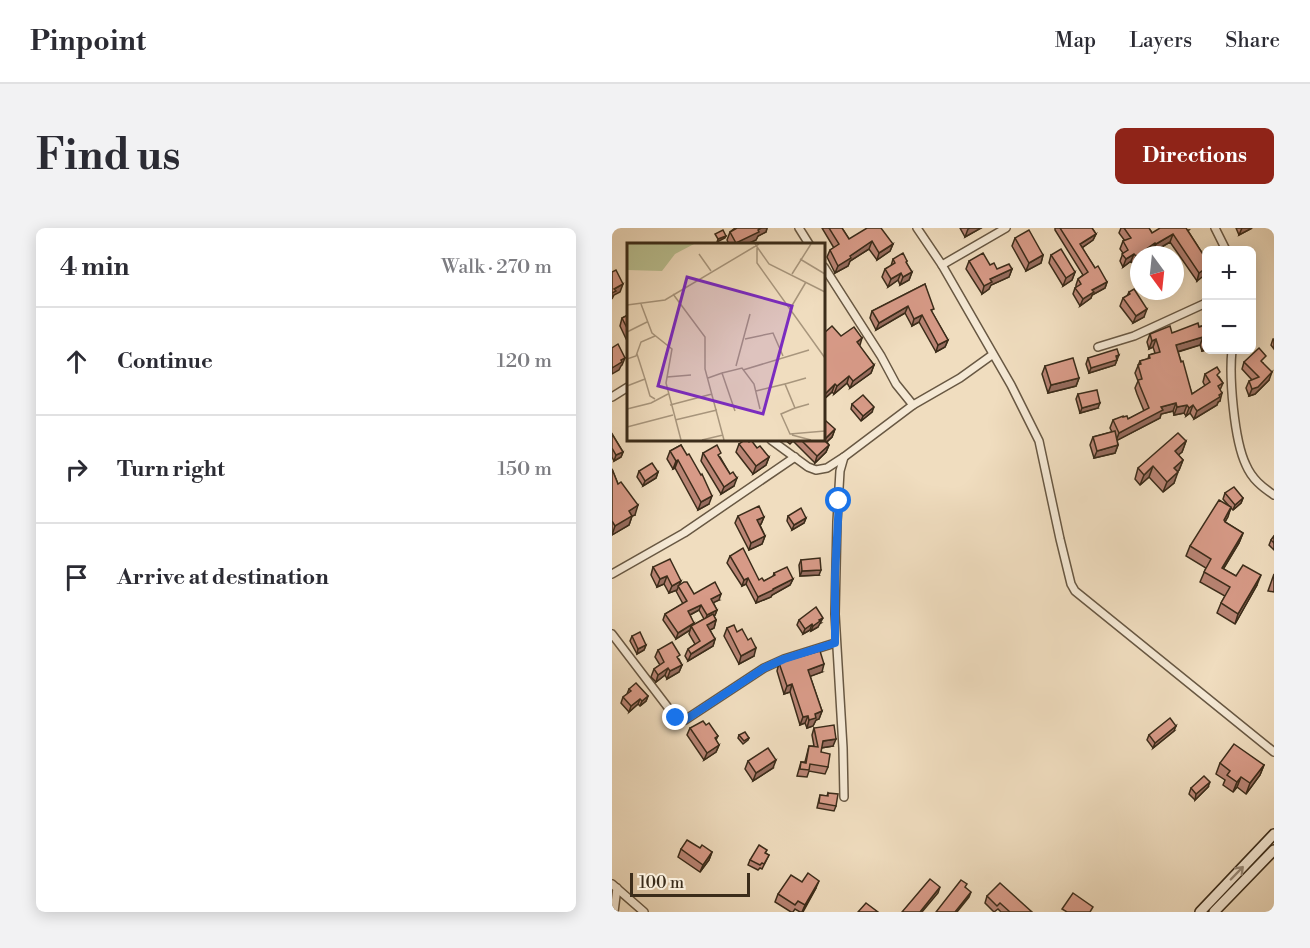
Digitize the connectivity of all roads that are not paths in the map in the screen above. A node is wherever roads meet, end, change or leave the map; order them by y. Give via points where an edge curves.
1 (799, 228) edge
2 (917, 228) edge
3 (1006, 228) edge
4 (1215, 228) edge
5 (808, 243) edge
6 (1224, 246) edge
7 (942, 265) junction
8 (825, 269) edge
9 (1202, 305) edge
10 (1098, 347) dead end
11 (1232, 354) edge
12 (992, 355) junction
13 (627, 388) edge
14 (612, 397) edge
15 (913, 405) junction
16 (772, 441) edge
17 (795, 457) junction
18 (844, 457) junction
19 (1274, 495) edge
20 (612, 574) edge
21 (612, 634) edge
22 (835, 643) junction
23 (1274, 752) edge
24 (844, 797) dead end
25 (1274, 834) edge
26 (1274, 849) edge
27 (614, 886) edge
28 (614, 912) edge
29 (644, 912) edge
30 (1200, 912) edge
31 (1214, 912) edge

1 - 5 street
2 - 7 street
3 - 7 street
4 - 6 street
7 - 12 street
8 - 15 street
9 - 10 street via 1134,336
11 - 19 street via 1240,448 1258,484
12 - 15 street
12 - 23 street via 1039,441 1075,591
13 - 14 street
15 - 18 street
16 - 17 street
17 - 18 street via 816,470
17 - 20 street via 684,533
18 - 22 street via 837,522
21 - 22 street via 680,721 764,668
22 - 24 street
30 -> 25 street
26 - 31 street
27 - 28 street
27 - 29 street

